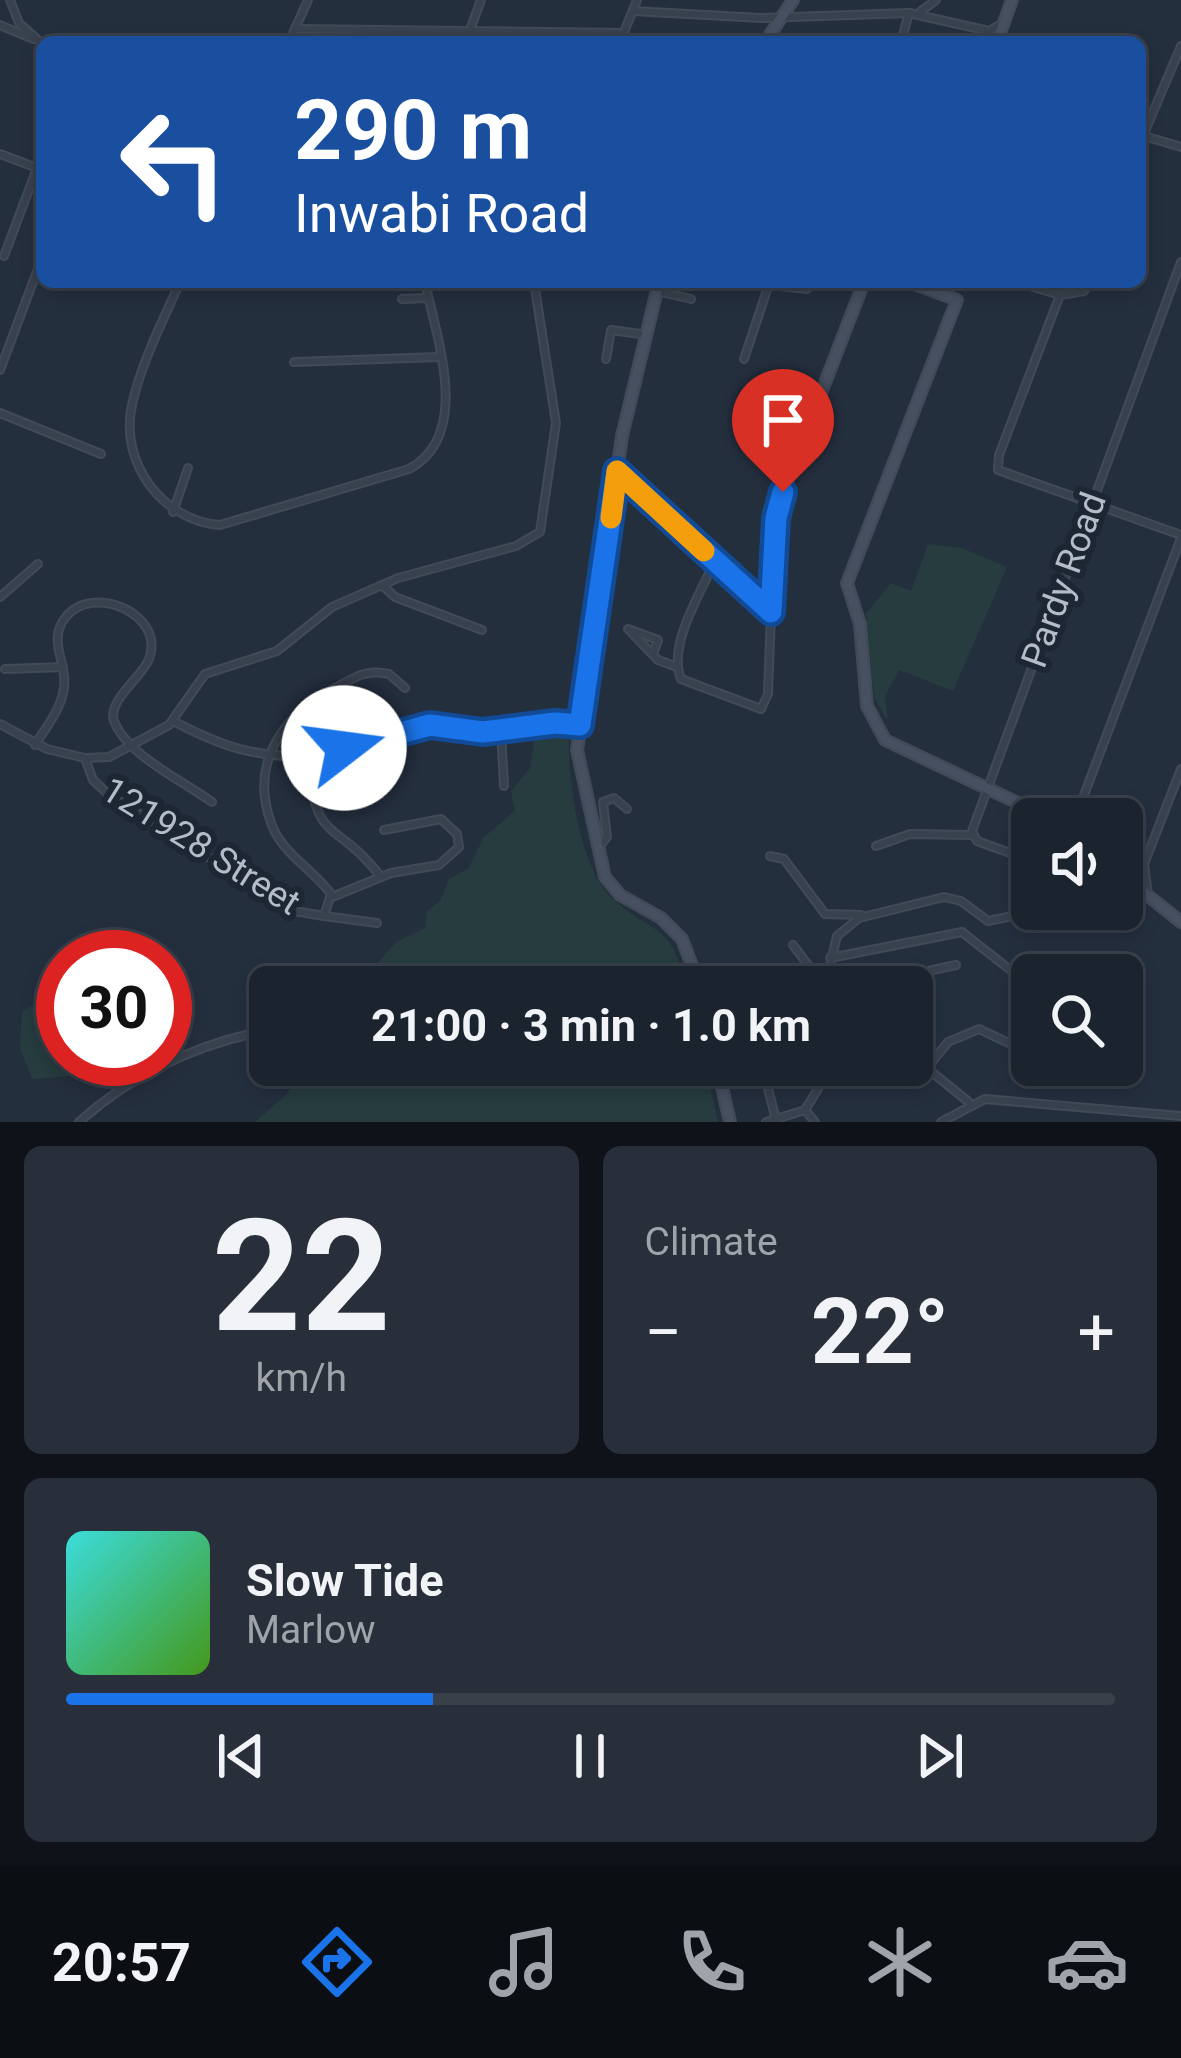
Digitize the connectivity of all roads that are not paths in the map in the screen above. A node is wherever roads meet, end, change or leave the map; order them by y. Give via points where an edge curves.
1 (10, 0) edge
2 (308, 0) edge
3 (481, 0) edge
4 (638, 0) edge
5 (793, 0) edge
6 (1012, 0) edge
7 (936, 2) edge
8 (633, 11) junction
9 (913, 13) junction
10 (784, 16) junction
11 (760, 18) junction
12 (943, 20) junction
13 (1003, 23) junction
14 (0, 25) edge
15 (295, 29) junction
16 (470, 31) junction
17 (989, 31) junction
18 (292, 36) edge
19 (579, 36) edge
20 (623, 36) edge
21 (765, 36) edge
22 (770, 36) edge
23 (903, 36) edge
24 (991, 36) edge
25 (997, 36) edge
26 (36, 38) edge
27 (36, 40) edge
28 (1181, 46) edge
29 (1146, 126) edge
30 (1146, 138) edge
31 (1181, 147) edge
32 (0, 154) edge
33 (36, 168) edge
34 (36, 176) edge
35 (4, 256) dead end
36 (1181, 262) edge
37 (36, 274) edge
38 (178, 288) edge
39 (426, 288) edge
40 (535, 288) edge
41 (658, 288) edge
42 (663, 288) edge
43 (768, 288) edge
44 (788, 288) edge
45 (862, 288) edge
46 (926, 288) edge
47 (1036, 288) edge
48 (1051, 288) edge
49 (1085, 288) edge
50 (807, 289) dead end
51 (1049, 292) junction
52 (1060, 295) junction
53 (428, 298) junction
54 (402, 299) dead end
55 (691, 299) dead end
56 (646, 334) junction
57 (439, 358) junction
58 (606, 359) dead end
59 (744, 359) dead end
60 (294, 362) dead end
61 (0, 370) edge
62 (0, 413) edge
63 (101, 454) dead end
64 (188, 468) dead end
65 (617, 471) junction
66 (1092, 505) junction
67 (173, 512) junction
68 (1181, 537) edge
69 (715, 561) junction
70 (38, 564) dead end
71 (382, 585) junction
72 (0, 597) edge
73 (771, 612) junction
74 (482, 630) dead end
75 (653, 654) junction
76 (63, 667) junction
77 (677, 667) junction
78 (5, 669) dead end
79 (405, 688) dead end
80 (173, 721) junction
81 (0, 724) edge
82 (580, 725) junction
83 (501, 730) junction
84 (34, 745) junction
85 (135, 746) junction
86 (85, 758) junction
87 (268, 759) junction
88 (311, 759) junction
89 (1181, 769) edge
90 (504, 786) dead end
91 (988, 786) junction
92 (1011, 798) edge
93 (1083, 798) edge
94 (212, 802) dead end
95 (627, 809) dead end
96 (384, 830) dead end
97 (972, 836) junction
98 (875, 846) dead end
99 (596, 848) junction
100 (1011, 852) edge
101 (770, 856) dead end
102 (1143, 869) edge
103 (1143, 876) edge
104 (381, 877) junction
105 (1143, 892) edge
106 (1148, 896) junction
107 (332, 897) junction
108 (324, 916) junction
109 (1011, 916) edge
110 (864, 917) junction
111 (1181, 922) edge
112 (377, 923) dead end
113 (793, 945) dead end
114 (830, 958) junction
115 (956, 965) dead end
116 (694, 966) edge
117 (809, 966) edge
118 (829, 966) edge
119 (933, 970) edge
120 (1011, 970) edge
121 (249, 1035) edge
122 (1011, 1044) edge
123 (933, 1061) edge
124 (933, 1073) edge
125 (722, 1086) edge
126 (765, 1086) edge
127 (818, 1086) edge
128 (970, 1103) junction
129 (805, 1110) junction
130 (1181, 1116) edge
131 (771, 1121) edge
132 (79, 1122) edge
133 (730, 1122) edge
134 (815, 1122) edge
135 (941, 1122) edge

1 - 26 street
2 - 15 street
3 - 16 street
4 - 8 street
5 - 10 street
6 - 13 street
7 - 9 street
7 - 12 street
8 - 11 street
8 - 20 street
9 - 10 street
9 - 12 street
9 - 23 street
10 - 11 street
10 - 22 street
11 - 21 street
12 - 17 street
13 - 17 street
13 - 25 street
14 - 27 street
15 - 16 street
15 - 18 street
16 - 19 street
17 - 24 street
28 - 29 street
30 - 31 street
32 - 33 street
34 - 35 street
36 - 66 street, Pardy Road
37 - 61 street
38 - 67 street via 130,417 151,489
39 - 53 street
40 - 71 street via 556,423 540,532
41 - 56 street
42 - 55 street
43 - 59 street
44 - 50 street
45 - 73 street via 778,508
46 - 91 street via 957,300 848,583 860,623 865,698 878,729 895,749
47 - 51 street
48 - 51 street
49 - 52 street
51 - 52 street
52 - 66 street via 997,463 1007,476
53 - 54 street
53 - 57 street
56 - 58 street via 611,330
56 - 65 street
57 - 60 street
57 - 67 street via 446,417 418,464 213,524
62 - 63 street
64 - 67 street
65 - 69 street
65 - 82 street
66 - 68 street
66 - 91 street, Pardy Road
68 - 93 street
69 - 73 street
69 - 77 street
70 - 72 street
71 - 74 street
71 - 80 street via 324,612 277,651 205,674
73 - 77 street via 761,709 683,682
75 - 75 street via 629,632 628,629 658,640
75 - 77 street
76 - 78 street
76 - 84 street via 61,703
76 - 85 street via 58,633 79,606 112,605 146,624 149,660 113,717
79 - 87 street via 381,672 357,675 298,710
80 - 85 street
80 - 87 street via 228,750
81 - 84 street
82 - 83 street
82 - 99 street
83 - 88 street via 430,725
83 - 90 street
84 - 86 street
85 - 86 street
85 - 94 street
86 - 108 street, 121928 Street via 93,780 126,806 294,911
87 - 88 street
87 - 107 street, 121928 Street via 265,792 278,838
88 - 104 street via 308,792 319,818
89 - 102 street
91 - 92 street
91 - 97 street, Pardy Road
95 - 99 street via 614,798 603,802 607,837
96 - 104 street via 441,819 459,847 439,865
97 - 98 street via 910,834
97 - 100 street
99 - 116 street via 611,885 661,918
101 - 110 street via 784,860 825,914
103 - 106 street
104 - 107 street
105 - 106 street
106 - 111 street
107 - 108 street, 121928 Street
108 - 112 street
109 - 110 street via 985,920 944,897
110 - 114 street via 841,929
113 - 117 street
114 - 118 street
114 - 120 street via 962,932
115 - 119 street
121 - 132 street via 136,1078
122 - 123 street via 979,1029 948,1042
124 - 128 street
125 - 133 street
126 - 131 street
127 - 129 street
128 - 130 street
128 - 135 street
129 - 131 street
129 - 134 street

